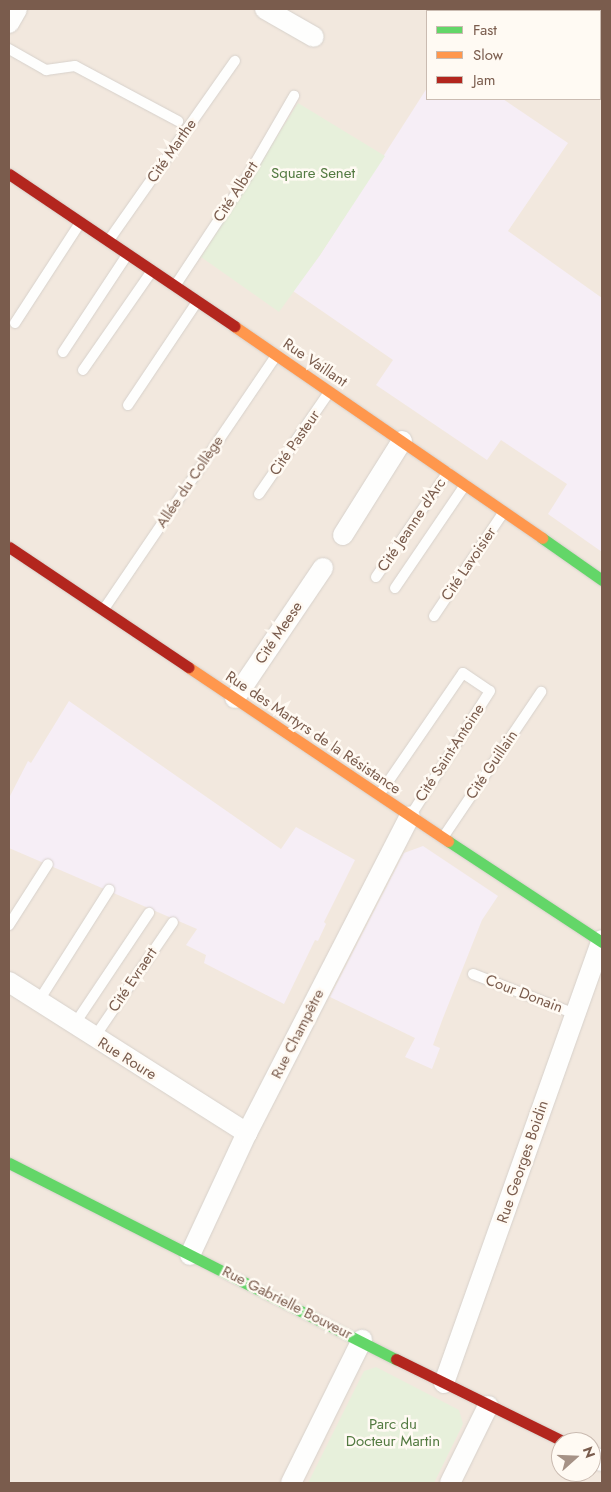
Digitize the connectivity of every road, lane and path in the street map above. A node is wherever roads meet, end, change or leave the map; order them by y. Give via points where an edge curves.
1 (17, 9) edge
2 (265, 9) edge
3 (9, 23) edge
4 (314, 37) dead end
5 (9, 49) edge
6 (235, 61) dead end
7 (294, 96) dead end
8 (178, 121) dead end
9 (9, 174) edge
10 (81, 222) junction
11 (108, 241) junction
12 (127, 255) junction
13 (152, 272) junction
14 (174, 286) junction
15 (198, 302) junction
16 (15, 322) dead end
17 (63, 352) dead end
18 (278, 355) junction
19 (83, 370) dead end
20 (330, 391) junction
21 (128, 405) dead end
22 (402, 441) junction
23 (448, 472) junction
24 (465, 485) junction
25 (259, 494) dead end
26 (504, 512) junction
27 (343, 535) dead end
28 (9, 547) edge
29 (323, 568) dead end
30 (376, 577) dead end
31 (602, 580) edge
32 (395, 588) dead end
33 (103, 609) junction
34 (434, 616) dead end
35 (541, 692) dead end
36 (235, 698) junction
37 (378, 796) junction
38 (410, 816) junction
39 (443, 838) junction
40 (48, 864) dead end
41 (109, 890) dead end
42 (149, 913) dead end
43 (173, 922) dead end
44 (9, 925) edge
45 (602, 941) edge
46 (472, 974) dead end
47 (9, 982) edge
48 (38, 1002) junction
49 (575, 1014) junction
50 (74, 1025) junction
51 (94, 1038) junction
52 (247, 1133) junction
53 (9, 1164) edge
54 (190, 1255) junction
55 (362, 1340) junction
56 (444, 1383) junction
57 (488, 1406) junction
58 (551, 1436) edge
59 (291, 1483) edge
60 (450, 1483) edge

1 - 3 street
2 - 4 street
5 - 8 lane via 46,70 75,66
6 - 11 lane, Cité Marthe
7 - 14 lane, Cité Albert via 248,177
9 - 10 street, Rue Vaillant
10 - 11 street, Rue Vaillant
10 - 16 lane
11 - 12 street, Rue Vaillant
12 - 13 street, Rue Vaillant
12 - 17 lane
13 - 14 street, Rue Vaillant
13 - 19 lane
14 - 15 street, Rue Vaillant
15 - 18 street, Rue Vaillant
15 - 21 lane
18 - 20 street, Rue Vaillant
18 - 33 lane, Allée du Collège
20 - 22 street, Rue Vaillant
20 - 25 lane, Cité Pasteur
22 - 23 street, Rue Vaillant
22 - 27 street
23 - 24 street, Rue Vaillant
23 - 30 lane, Cité Jeanne d'Arc
24 - 26 street, Rue Vaillant
24 - 32 lane
26 - 31 street, Rue Vaillant
26 - 34 lane, Cité Lavoisier
28 - 33 street, Rue des Martyrs de la Résistance
29 - 36 street, Cité Meese
33 - 36 street, Rue des Martyrs de la Résistance
35 - 39 lane, Cité Guillain
36 - 37 street, Rue des Martyrs de la Résistance
37 - 38 street, Rue des Martyrs de la Résistance
37 - 38 lane, Cité Saint-Antoine via 463,673 490,691
38 - 39 street, Rue des Martyrs de la Résistance
38 - 52 street, Rue Champêtre
39 - 45 street, Rue des Martyrs de la Résistance
40 - 44 lane
41 - 48 lane
42 - 50 lane, Cité Evraert
43 - 51 lane, Cité Evraert
45 - 49 street, Rue Georges Boidin
46 - 49 lane, Cour Donain
47 - 48 street, Rue Roure
48 - 50 street, Rue Roure
49 - 56 street, Rue Georges Boidin
50 - 51 street, Rue Roure
51 - 52 street, Rue Roure
52 - 54 street, Rue Champêtre
53 - 54 street, Rue Gabrielle Bouveur
54 - 55 street, Rue Gabrielle Bouveur
55 - 56 street, Rue Gabrielle Bouveur
55 - 59 street
56 - 57 street, Rue Gabrielle Bouveur
57 - 58 street, Rue Gabrielle Bouveur
57 - 60 street

